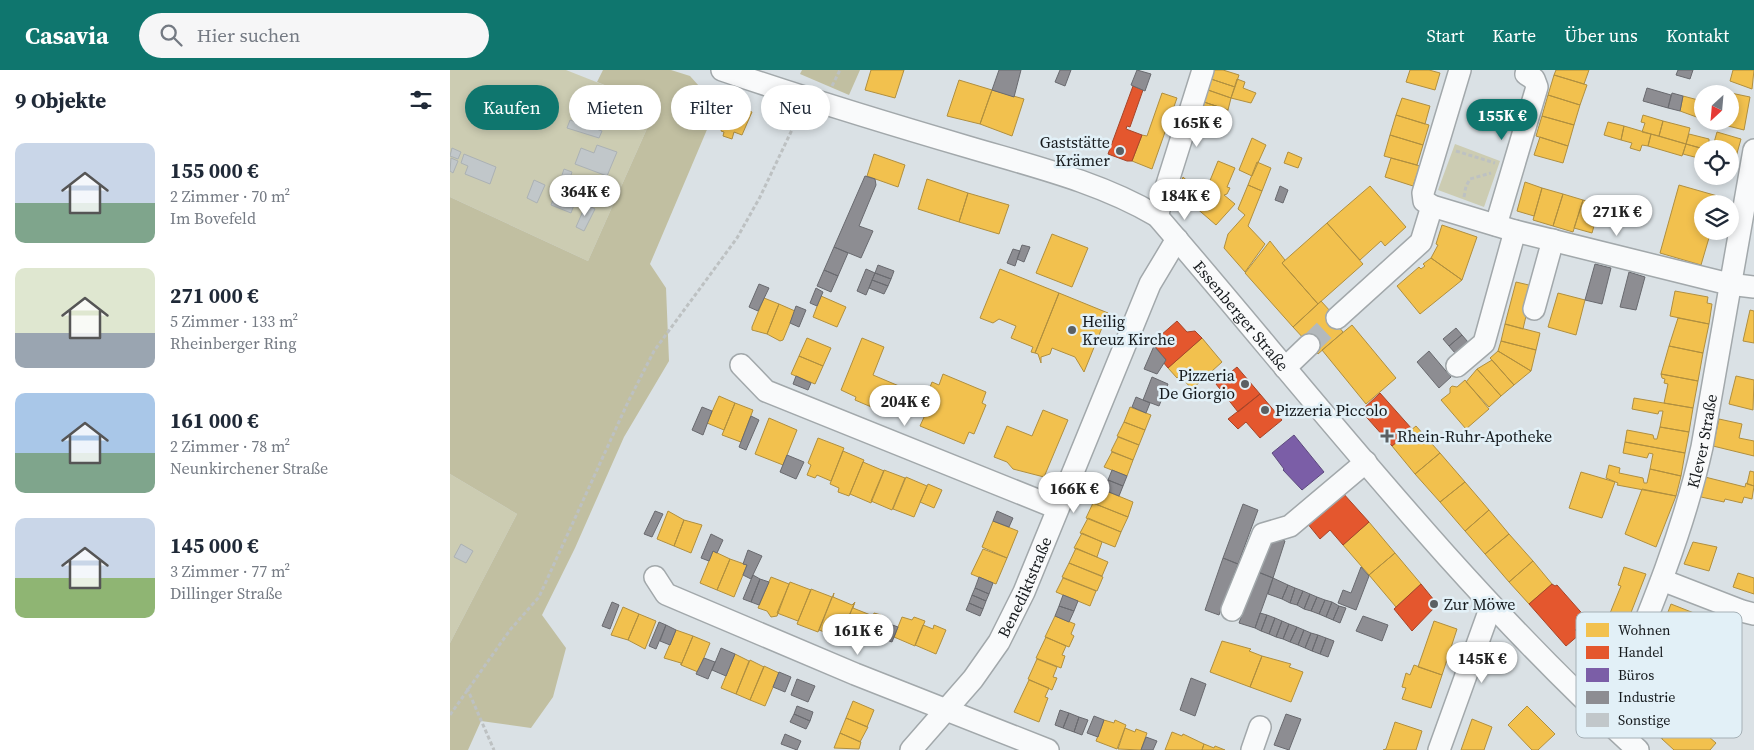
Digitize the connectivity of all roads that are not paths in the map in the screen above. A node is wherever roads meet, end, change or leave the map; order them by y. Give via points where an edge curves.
1 (722, 70) edge
2 (1203, 70) edge
3 (1460, 70) edge
4 (1522, 71) edge
5 (1754, 150) edge
6 (1432, 206) junction
7 (1157, 216) junction
8 (1505, 228) junction
9 (1177, 239) junction
10 (1554, 240) junction
11 (1729, 284) junction
12 (1754, 287) edge
13 (1534, 309) dead end
14 (1337, 318) tunnel mouth
15 (1309, 345) tunnel mouth
16 (740, 365) dead end
17 (1457, 366) dead end
18 (1285, 368) junction
19 (1366, 462) junction
20 (1057, 508) junction
21 (655, 576) dead end
22 (1662, 580) junction
23 (1491, 606) junction
24 (1232, 610) dead end
25 (1649, 612) edge
26 (1754, 614) edge
27 (1576, 691) edge
28 (944, 710) junction
29 (1260, 727) dead end
30 (1625, 738) edge
31 (911, 750) edge
32 (1048, 750) edge
33 (1252, 750) edge
34 (1439, 750) edge
35 (1638, 750) edge

1 - 7 street, Essenberger Straße via 807,99 1048,171 1130,200
2 - 7 street
3 - 6 street via 1422,193 1424,201
4 - 8 street via 1534,79 1537,87 1504,166
5 - 11 street, Klever Straße
6 - 8 street
6 - 14 street via 1420,242
7 - 9 street, Essenberger Straße
8 - 10 street
8 - 17 street via 1484,343
9 - 18 street, Essenberger Straße
9 - 20 street, Benediktstraße via 1150,284
10 - 11 street
10 - 13 street
11 - 12 street
11 - 22 street, Klever Straße via 1692,496
15 - 18 street
16 - 20 street via 766,391
18 - 19 street, Essenberger Straße
19 - 23 street, Essenberger Straße
19 - 24 street via 1290,526 1263,534
20 - 28 street, Benediktstraße via 1024,592 999,642 973,679
21 - 28 street via 666,594
22 - 25 street, Klever Straße
22 - 26 street
23 - 27 street, Essenberger Straße
23 - 34 street
28 - 31 street, Benediktstraße
28 - 32 street
29 - 33 street
30 - 35 street, Essenberger Straße

